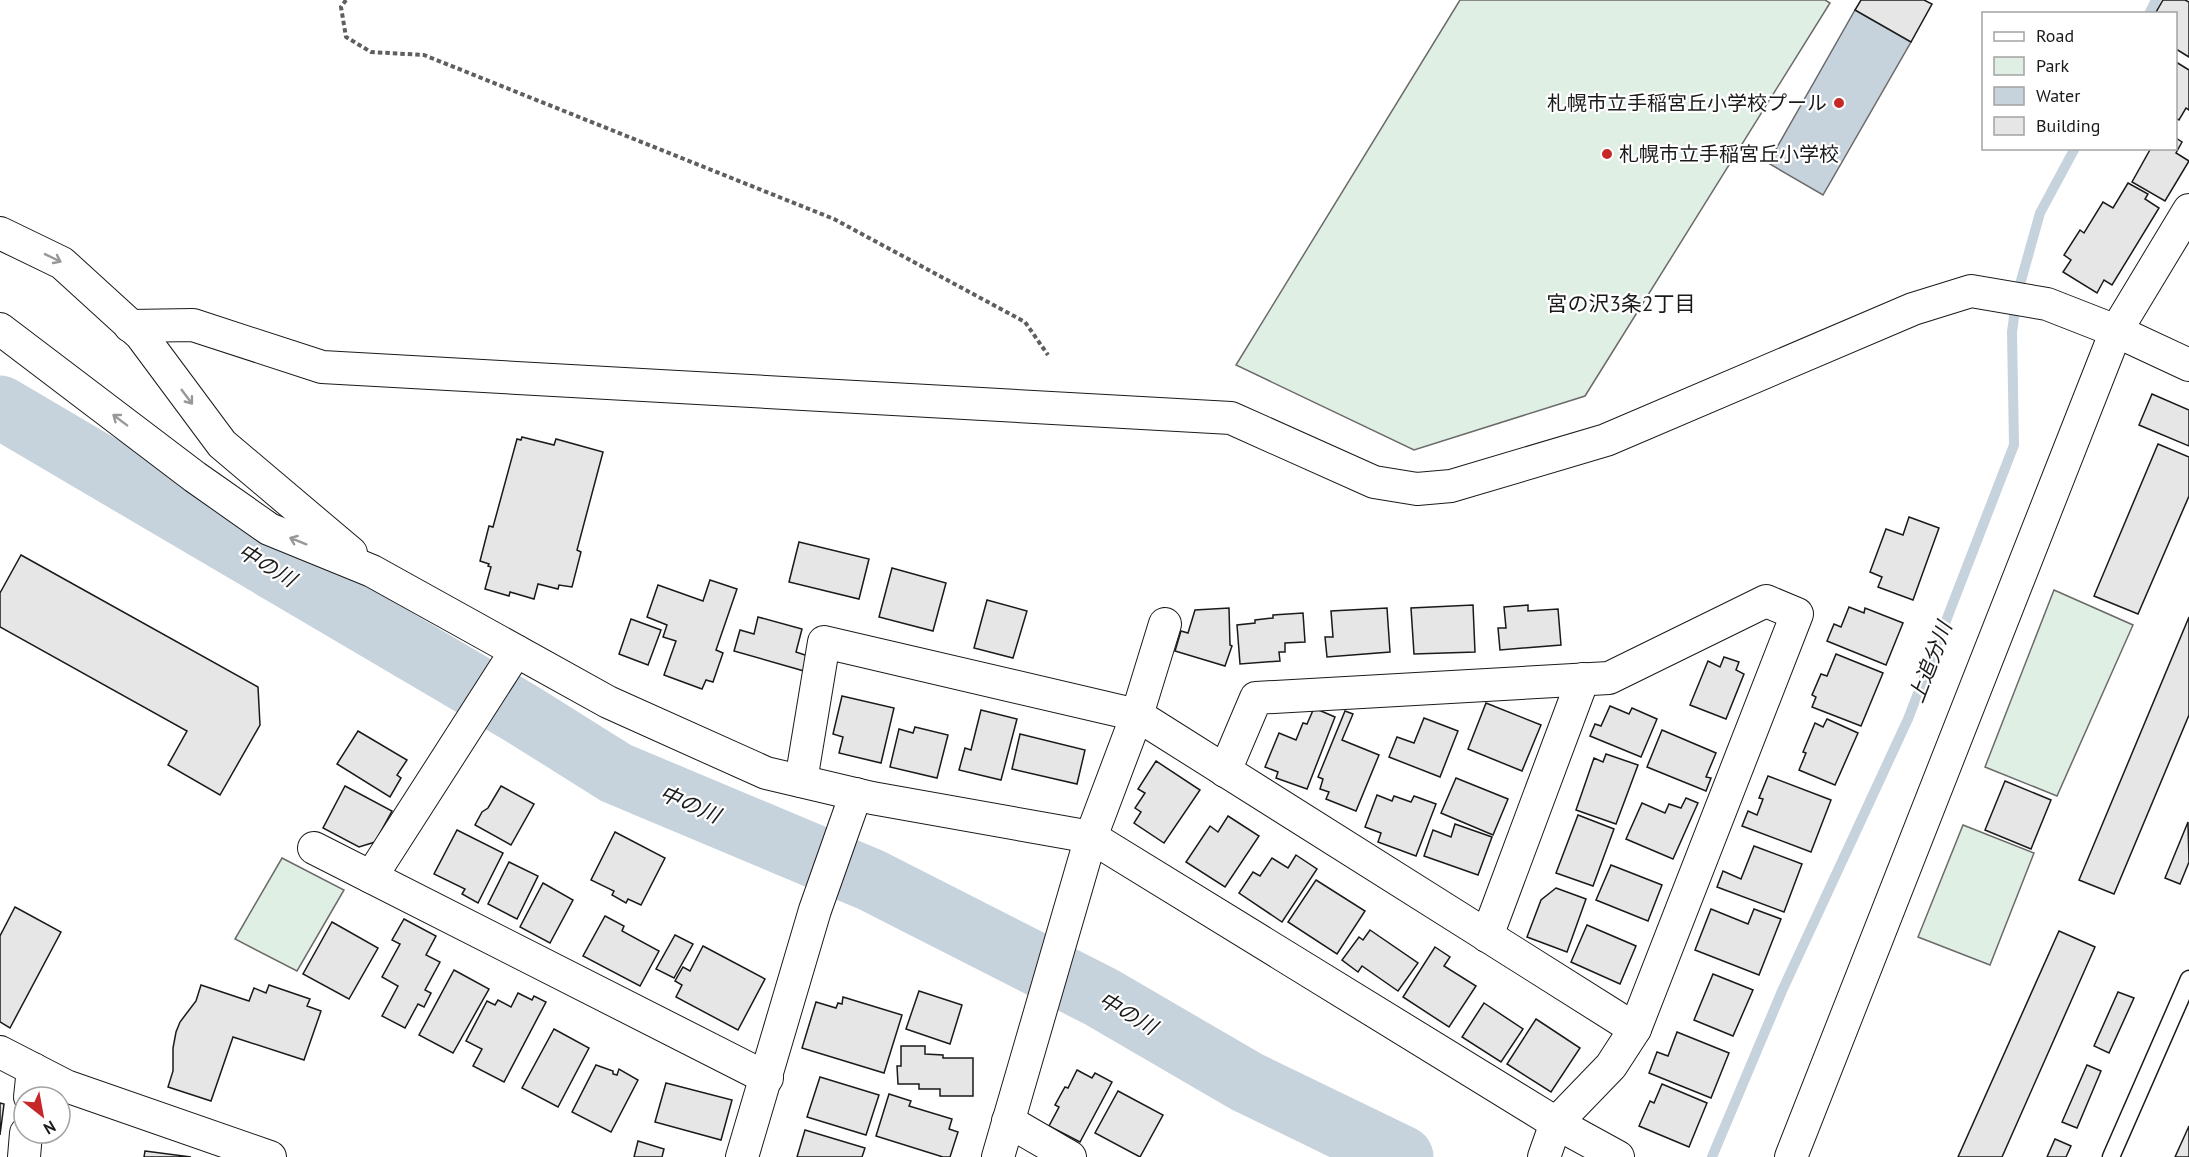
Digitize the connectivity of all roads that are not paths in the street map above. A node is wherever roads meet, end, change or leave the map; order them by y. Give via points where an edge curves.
1 (2189, 210) edge
2 (0, 233) edge
3 (130, 326) junction
4 (0, 329) edge
5 (2116, 331) junction
6 (2189, 365) edge
7 (372, 572) junction
8 (1165, 624) dead end
9 (508, 664) junction
10 (1583, 679) junction
11 (1137, 715) junction
12 (1225, 771) junction
13 (801, 781) junction
14 (856, 794) junction
15 (1091, 837) junction
16 (314, 848) dead end
17 (371, 877) junction
18 (1487, 936) junction
19 (2189, 979) edge
20 (1635, 1029) junction
21 (0, 1052) edge
22 (767, 1078) junction
23 (32, 1083) edge
24 (1008, 1121) junction
25 (1556, 1123) junction
26 (240, 1152) edge
27 (270, 1157) edge
28 (742, 1157) edge
29 (998, 1157) edge
30 (1071, 1157) edge
31 (1544, 1157) edge
32 (1618, 1157) edge
33 (1791, 1157) edge
34 (2111, 1157) edge

1 - 5 street
2 -> 3 street via 62,263
3 - 5 street via 193,325 322,367 1231,418 1374,482 1417,489 1451,486 1606,440 1913,309 1971,291 2047,304
3 -> 7 street via 141,335 222,444
7 -> 4 street via 269,529
5 - 6 street
5 - 33 street
7 - 9 street
8 - 11 street
9 - 13 street via 619,706 766,773
9 - 17 street
10 - 12 street via 1256,698
10 - 18 street
10 - 20 street via 1609,678 1766,601 1797,614
11 - 12 street
11 - 13 street via 824,642
11 - 15 street
12 - 18 street
13 - 14 street
14 - 15 street
14 - 22 street via 815,910
15 - 24 street
15 - 25 street
16 - 17 street
17 - 22 street
18 - 20 street
19 - 34 lane
20 - 25 street via 1611,1066
21 - 23 street
22 - 28 street
23 - 26 street via 66,1086
24 - 29 street
24 - 30 street
25 - 31 street
25 - 32 street
26 - 27 street

